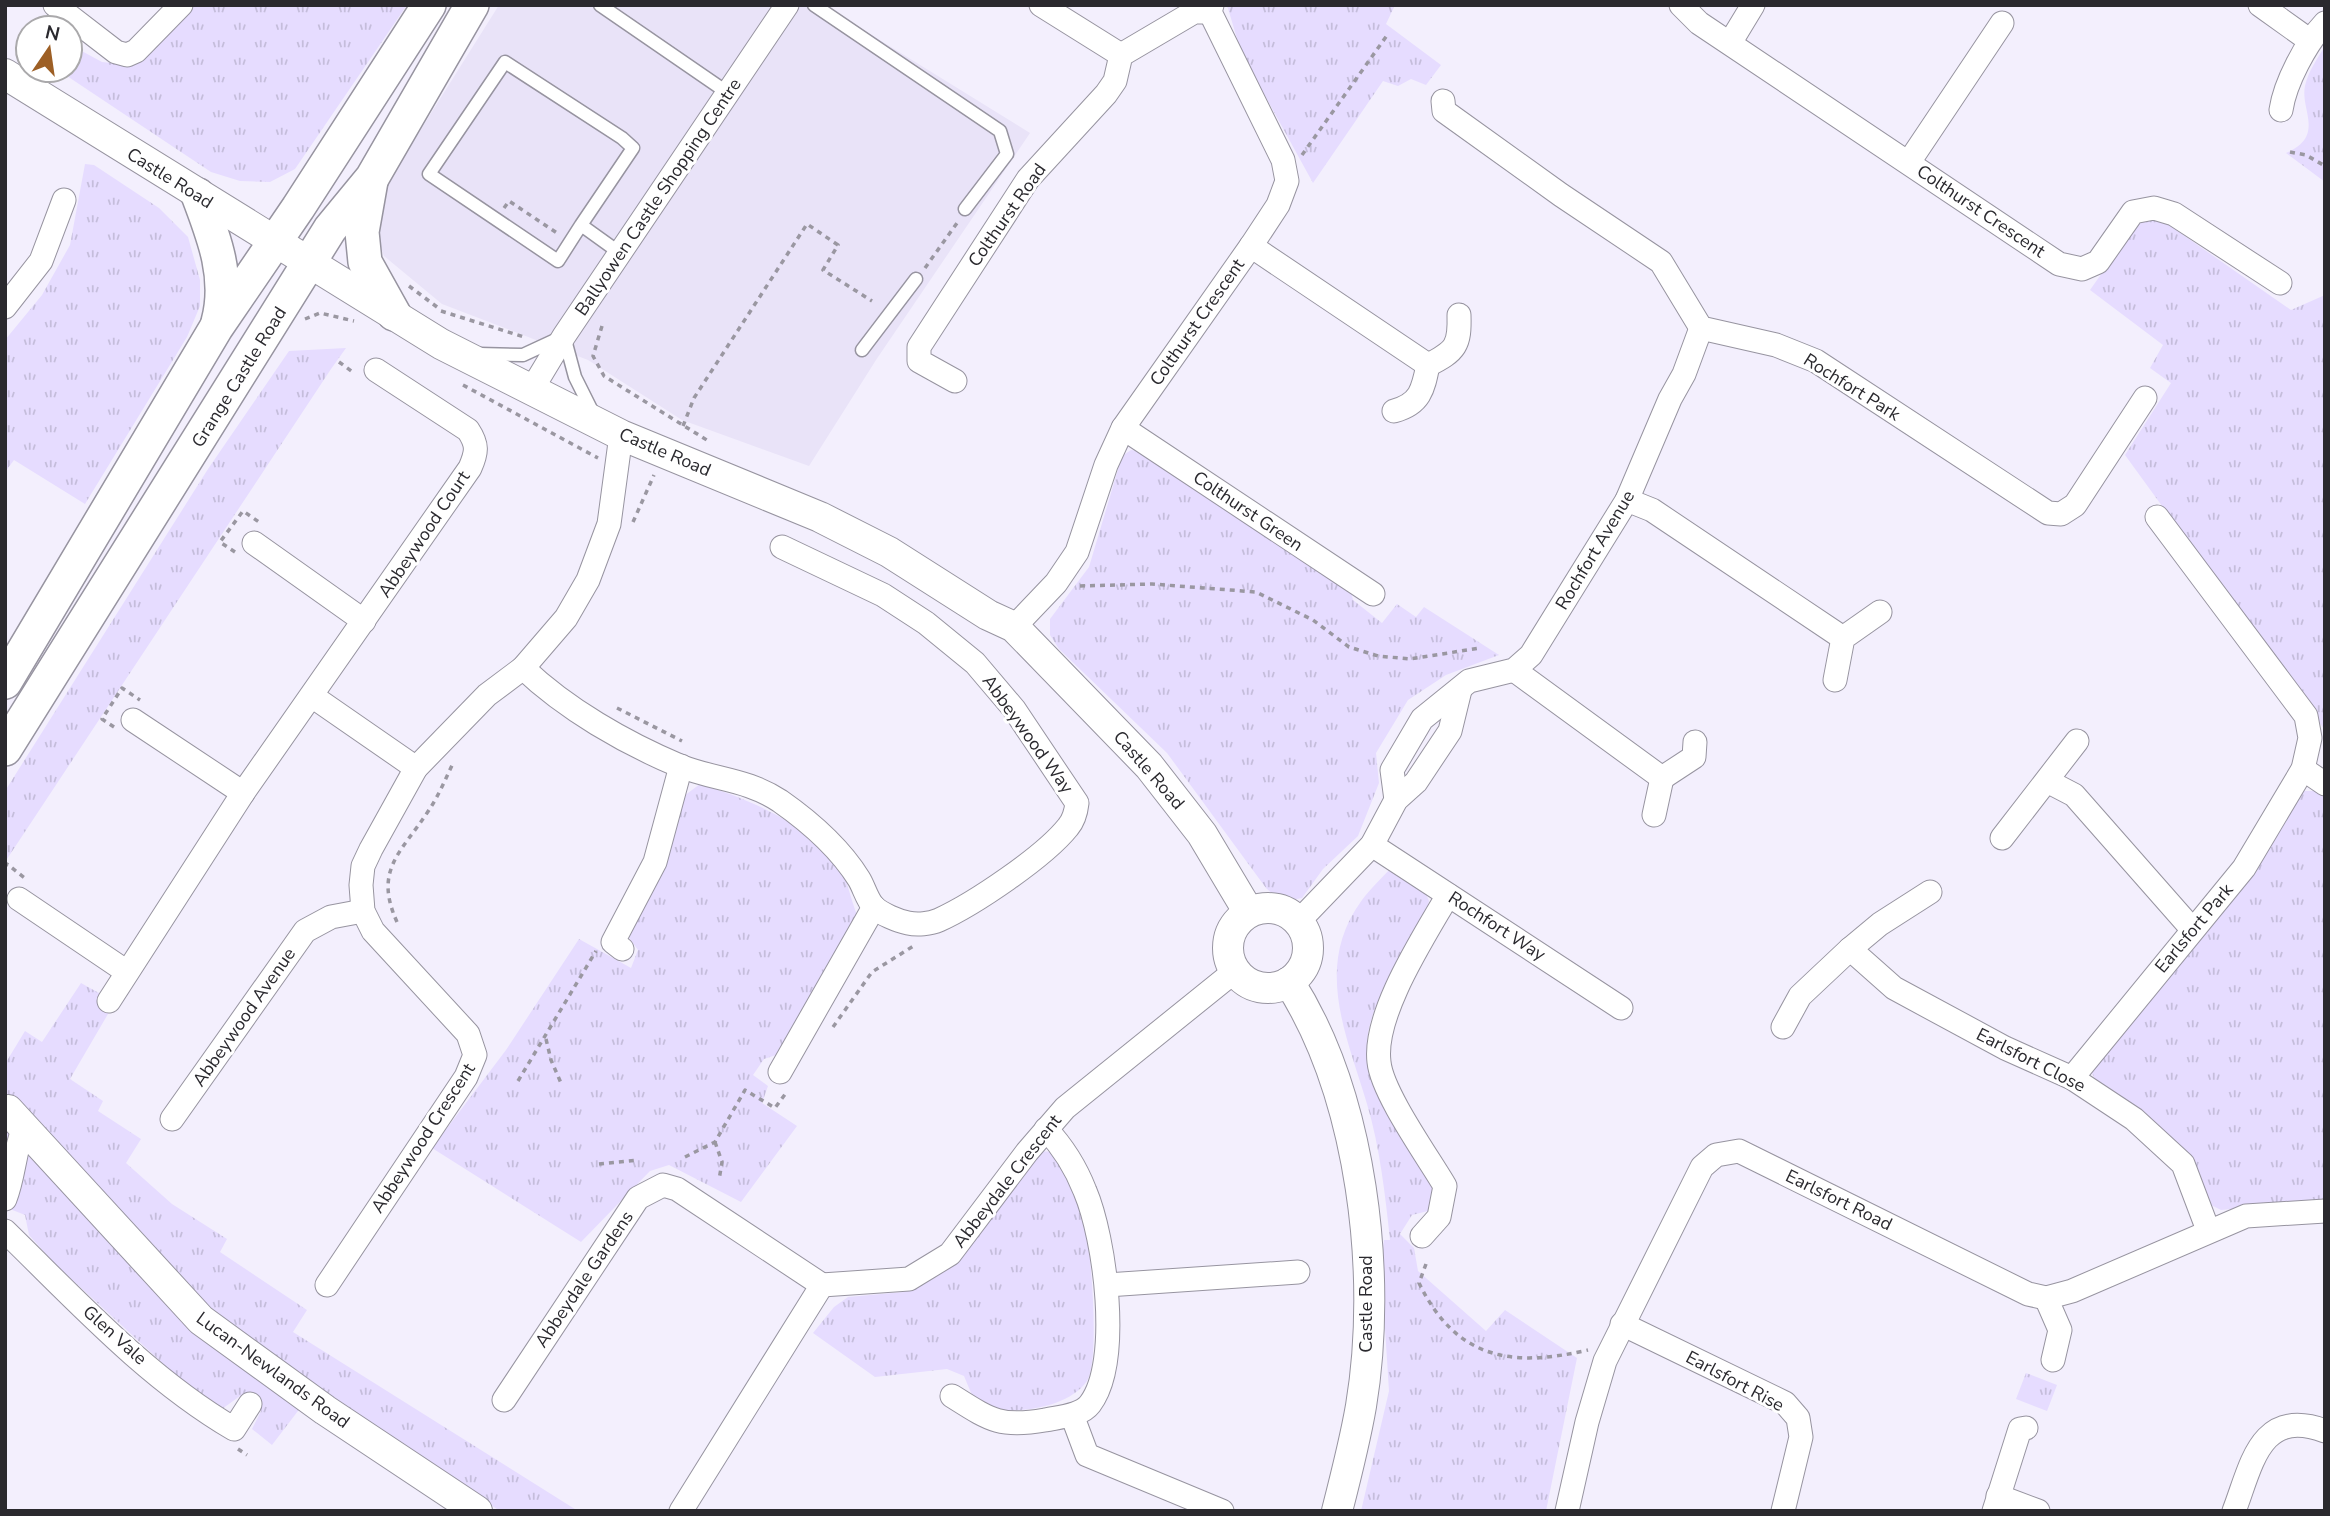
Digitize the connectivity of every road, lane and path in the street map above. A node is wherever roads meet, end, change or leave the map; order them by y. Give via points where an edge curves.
1 (181, 5) edge
2 (429, 5) edge
3 (472, 5) edge
4 (600, 5) edge
5 (787, 5) edge
6 (814, 5) edge
7 (1041, 5) edge
8 (1681, 5) edge
9 (1754, 5) edge
10 (2260, 5) edge
11 (1211, 9) edge
12 (2002, 23) dead end
13 (2325, 23) edge
14 (84, 32) edge
15 (1388, 34) dead end
16 (2309, 40) junction
17 (1730, 43) junction
18 (1121, 55) junction
19 (5, 74) edge
20 (727, 93) junction
21 (1443, 101) dead end
22 (2281, 110) dead end
23 (2290, 152) dead end
24 (1302, 155) dead end
25 (1909, 162) junction
26 (2325, 166) edge
27 (372, 178) junction
28 (198, 195) junction
29 (64, 200) dead end
30 (965, 209) joint
31 (581, 225) junction
32 (274, 243) junction
33 (1251, 246) junction
34 (620, 253) junction
35 (309, 264) junction
36 (916, 279) joint
37 (2280, 283) dead end
38 (872, 302) dead end
39 (5, 307) edge
40 (441, 310) dead end
41 (334, 314) dead end
42 (394, 314) junction
43 (1459, 314) dead end
44 (296, 322) dead end
45 (603, 326) dead end
46 (216, 328) junction
47 (1701, 328) junction
48 (564, 336) junction
49 (526, 337) dead end
50 (862, 350) dead end
51 (458, 353) junction
52 (339, 362) dead end
53 (1428, 365) junction
54 (368, 373) joint
55 (955, 381) dead end
56 (532, 389) junction
57 (2145, 398) dead end
58 (498, 407) dead end
59 (1394, 411) dead end
60 (683, 426) junction
61 (609, 428) junction
62 (1123, 428) junction
63 (711, 443) dead end
64 (601, 460) dead end
65 (649, 481) dead end
66 (1627, 500) junction
67 (2157, 517) dead end
68 (629, 531) dead end
69 (252, 541) junction
70 (782, 547) dead end
71 (1070, 586) dead end
72 (1373, 594) dead end
73 (1880, 612) dead end
74 (363, 621) junction
75 (1014, 627) junction
76 (1843, 638) junction
77 (1480, 648) dead end
78 (523, 668) junction
79 (1514, 670) junction
80 (1835, 680) dead end
81 (5, 682) edge
82 (312, 696) junction
83 (611, 705) dead end
84 (131, 717) junction
85 (2077, 741) dead end
86 (1695, 742) dead end
87 (685, 743) dead end
88 (5, 749) edge
89 (456, 757) dead end
90 (681, 766) junction
91 (416, 768) junction
92 (2303, 769) junction
93 (1662, 778) junction
94 (2049, 782) junction
95 (2325, 784) edge
96 (243, 793) junction
97 (1654, 815) dead end
98 (2002, 838) dead end
99 (1372, 845) junction
100 (5, 867) edge
101 (24, 890) joint
102 (1930, 892) dead end
103 (1448, 895) junction
104 (874, 907) junction
105 (363, 911) junction
106 (1248, 911) junction
107 (1298, 922) junction
108 (2192, 929) junction
109 (404, 932) dead end
110 (918, 944) dead end
111 (611, 945) joint
112 (1850, 949) junction
113 (1235, 971) junction
114 (127, 972) junction
115 (1289, 982) junction
116 (109, 1001) dead end
117 (1621, 1008) dead end
118 (1783, 1027) dead end
119 (832, 1028) dead end
120 (546, 1037) junction
121 (2072, 1078) junction
122 (518, 1081) dead end
123 (784, 1081) joint
124 (561, 1083) dead end
125 (172, 1119) dead end
126 (16, 1120) joint
127 (1046, 1129) junction
128 (715, 1143) junction
129 (685, 1157) dead end
130 (638, 1160) dead end
131 (599, 1164) dead end
132 (719, 1180) dead end
133 (5, 1199) edge
134 (2325, 1211) edge
135 (2208, 1230) junction
136 (5, 1231) edge
137 (1422, 1236) dead end
138 (1426, 1264) dead end
139 (1298, 1272) dead end
140 (327, 1285) dead end
141 (822, 1285) junction
142 (1107, 1285) junction
143 (2046, 1298) junction
144 (1622, 1324) junction
145 (1590, 1350) dead end
146 (2053, 1360) dead end
147 (952, 1396) dead end
148 (503, 1401) dead end
149 (250, 1404) dead end
150 (1072, 1415) junction
151 (2026, 1428) dead end
152 (2325, 1431) edge
153 (1996, 1504) edge
154 (477, 1511) edge
155 (681, 1511) edge
156 (1222, 1511) edge
157 (1337, 1511) edge
158 (1567, 1511) edge
159 (1783, 1511) edge
160 (2038, 1511) edge
161 (2234, 1511) edge

1 - 14 street via 127,55
2 - 32 main road
3 - 27 main road, Grange Castle Road
4 - 20 lane
5 - 20 street, Ballyowen Castle Shopping Centre
6 - 30 lane via 1000,131 1006,154
7 - 18 street
8 - 17 street, Colthurst Crescent
9 - 17 street
10 - 16 street
11 - 18 street via 1194,12
11 - 33 street, Colthurst Crescent via 1283,160 1287,181 1278,205
12 - 25 street
13 - 16 street
15 - 24 path
16 - 22 street via 2284,92
17 - 25 street, Colthurst Crescent
18 - 55 street, Colthurst Road via 1115,81 1028,179 919,347 919,361
19 - 28 street, Castle Road
20 - 34 street, Ballyowen Castle Shopping Centre
21 - 47 street via 1444,111 1661,262
23 - 26 path
25 - 37 street, Colthurst Crescent via 2059,264 2082,269 2098,262 2133,212 2154,208 2174,214
27 - 35 main road, Grange Castle Road via 330,229
27 - 42 main road via 362,232 365,262
28 - 32 street, Castle Road
28 - 46 main road via 216,243 221,272 224,299
29 - 39 street via 41,261
30 - 36 path
31 - 31 lane via 558,261 429,174 505,62 633,148
31 - 34 lane
32 - 35 street, Castle Road
32 - 46 main road
33 - 53 street
33 - 62 street, Colthurst Crescent
34 - 48 street, Ballyowen Castle Shopping Centre
35 - 42 street, Castle Road
35 - 88 main road, Grange Castle Road
36 - 50 lane
38 - 60 path via 822,270 838,245 807,224 694,398
40 - 49 path
41 - 44 path via 320,313
42 - 51 street, Castle Road
43 - 53 street via 1460,337 1455,348
45 - 60 path via 593,356 604,376
46 - 81 main road
47 - 57 street, Rochfort Park via 1776,345 1816,361 2048,513 2061,514 2076,505
47 - 66 street, Rochfort Avenue
48 - 51 lane via 523,355
48 - 56 street, Ballyowen Castle Shopping Centre
48 - 61 lane via 575,377
51 - 56 street, Castle Road
52 - 54 path
53 - 59 street via 1421,397 1410,407
54 - 74 street, Abbeywood Court via 468,430 477,452
56 - 61 street, Castle Road
58 - 64 path
60 - 63 path
61 - 75 street, Castle Road via 820,517 889,552
61 - 78 street via 609,524 588,580 566,618
62 - 72 street, Colthurst Green
62 - 75 street, Colthurst Crescent via 1077,552 1056,583
65 - 68 path
66 - 76 street via 1651,510
66 - 79 street, Rochfort Avenue via 1531,655
67 - 92 street, Earlsfort Park via 2306,716 2310,738
69 - 69 path via 243,511 220,542
69 - 74 street
70 - 104 street, Abbeywood Way via 883,595 975,663 1014,709 1077,803 1068,827 1042,852 937,921 904,922
71 - 77 path via 1152,584 1256,592 1313,620 1349,647 1378,656 1410,659
73 - 76 street
74 - 82 street, Abbeywood Court
75 - 106 street, Castle Road via 1149,766 1202,834
76 - 80 street
78 - 90 street via 582,713
78 - 91 street via 487,695
79 - 93 street
79 - 99 street via 1469,681 1460,690 1450,731 1416,782 1396,800
82 - 91 street
82 - 96 street, Abbeywood Court
83 - 87 path
84 - 84 path via 122,688 102,719
84 - 96 street
85 - 94 street
86 - 93 street via 1694,757
89 - 109 path via 431,808 391,863 388,896
90 - 104 street via 740,781 781,802 841,854
90 - 111 street via 655,862
91 - 105 street via 363,866
92 - 95 street
92 - 108 street, Earlsfort Park via 2244,868
93 - 97 street
94 - 98 street
94 - 108 street via 2074,795
96 - 114 street, Abbeywood Court
99 - 103 street, Rochfort Way
99 - 107 street
100 - 101 path via 7,864
101 - 114 street
102 - 112 street
103 - 117 street, Rochfort Way
103 - 137 street via 1386,1011 1378,1037 1379,1064 1387,1086 1445,1186 1439,1217
104 - 123 street
105 - 125 street, Abbeywood Avenue via 331,917 305,931
105 - 140 street, Abbeywood Crescent via 373,931 468,1034 475,1055 466,1077
106 - 107 street via 1279,910
106 - 113 street via 1230,934 1228,947
107 - 115 street via 1307,955 1304,966
108 - 121 street, Earlsfort Park
110 - 119 path via 872,972
111 - 120 path
112 - 118 street via 1800,996
112 - 121 street, Earlsfort Close via 1894,988
113 - 115 street via 1253,986 1277,988
113 - 127 street, Abbeydale Crescent via 1065,1108
114 - 116 street, Abbeywood Court
115 - 157 street, Castle Road via 1308,1012 1345,1117 1366,1238 1368,1306 1361,1406
120 - 122 path
120 - 124 path
121 - 135 street, Earlsfort Close via 2134,1119 2183,1164
123 - 128 path via 775,1108 745,1090
126 - 133 street via 14,1174
126 - 154 street, Lucan-Newlands Road via 201,1320
127 - 141 street, Abbeydale Crescent via 950,1254 909,1279
127 - 142 street via 1087,1194
128 - 129 path
128 - 132 path via 722,1162
130 - 131 path
134 - 135 street via 2246,1216
135 - 143 street via 2073,1291
136 - 149 street, Glen Vale via 128,1350 234,1429
138 - 145 path via 1419,1283 1430,1306 1453,1333 1490,1353 1513,1359 1554,1358
139 - 142 street
141 - 148 street, Abbeydale Gardens via 677,1189 663,1185 638,1198
141 - 155 street
142 - 150 street via 1103,1372 1089,1406
143 - 144 street, Earlsfort Road via 2019,1290 1739,1151 1716,1155 1702,1167
143 - 146 street via 2060,1330
144 - 158 street, Earlsfort Road via 1605,1361 1587,1422
144 - 159 street, Earlsfort Rise via 1785,1403 1798,1418 1801,1437
147 - 150 street via 1007,1425
150 - 156 street via 1087,1455
151 - 153 street via 2020,1429
152 - 161 street via 2289,1424 2274,1431 2260,1444
153 - 160 street

